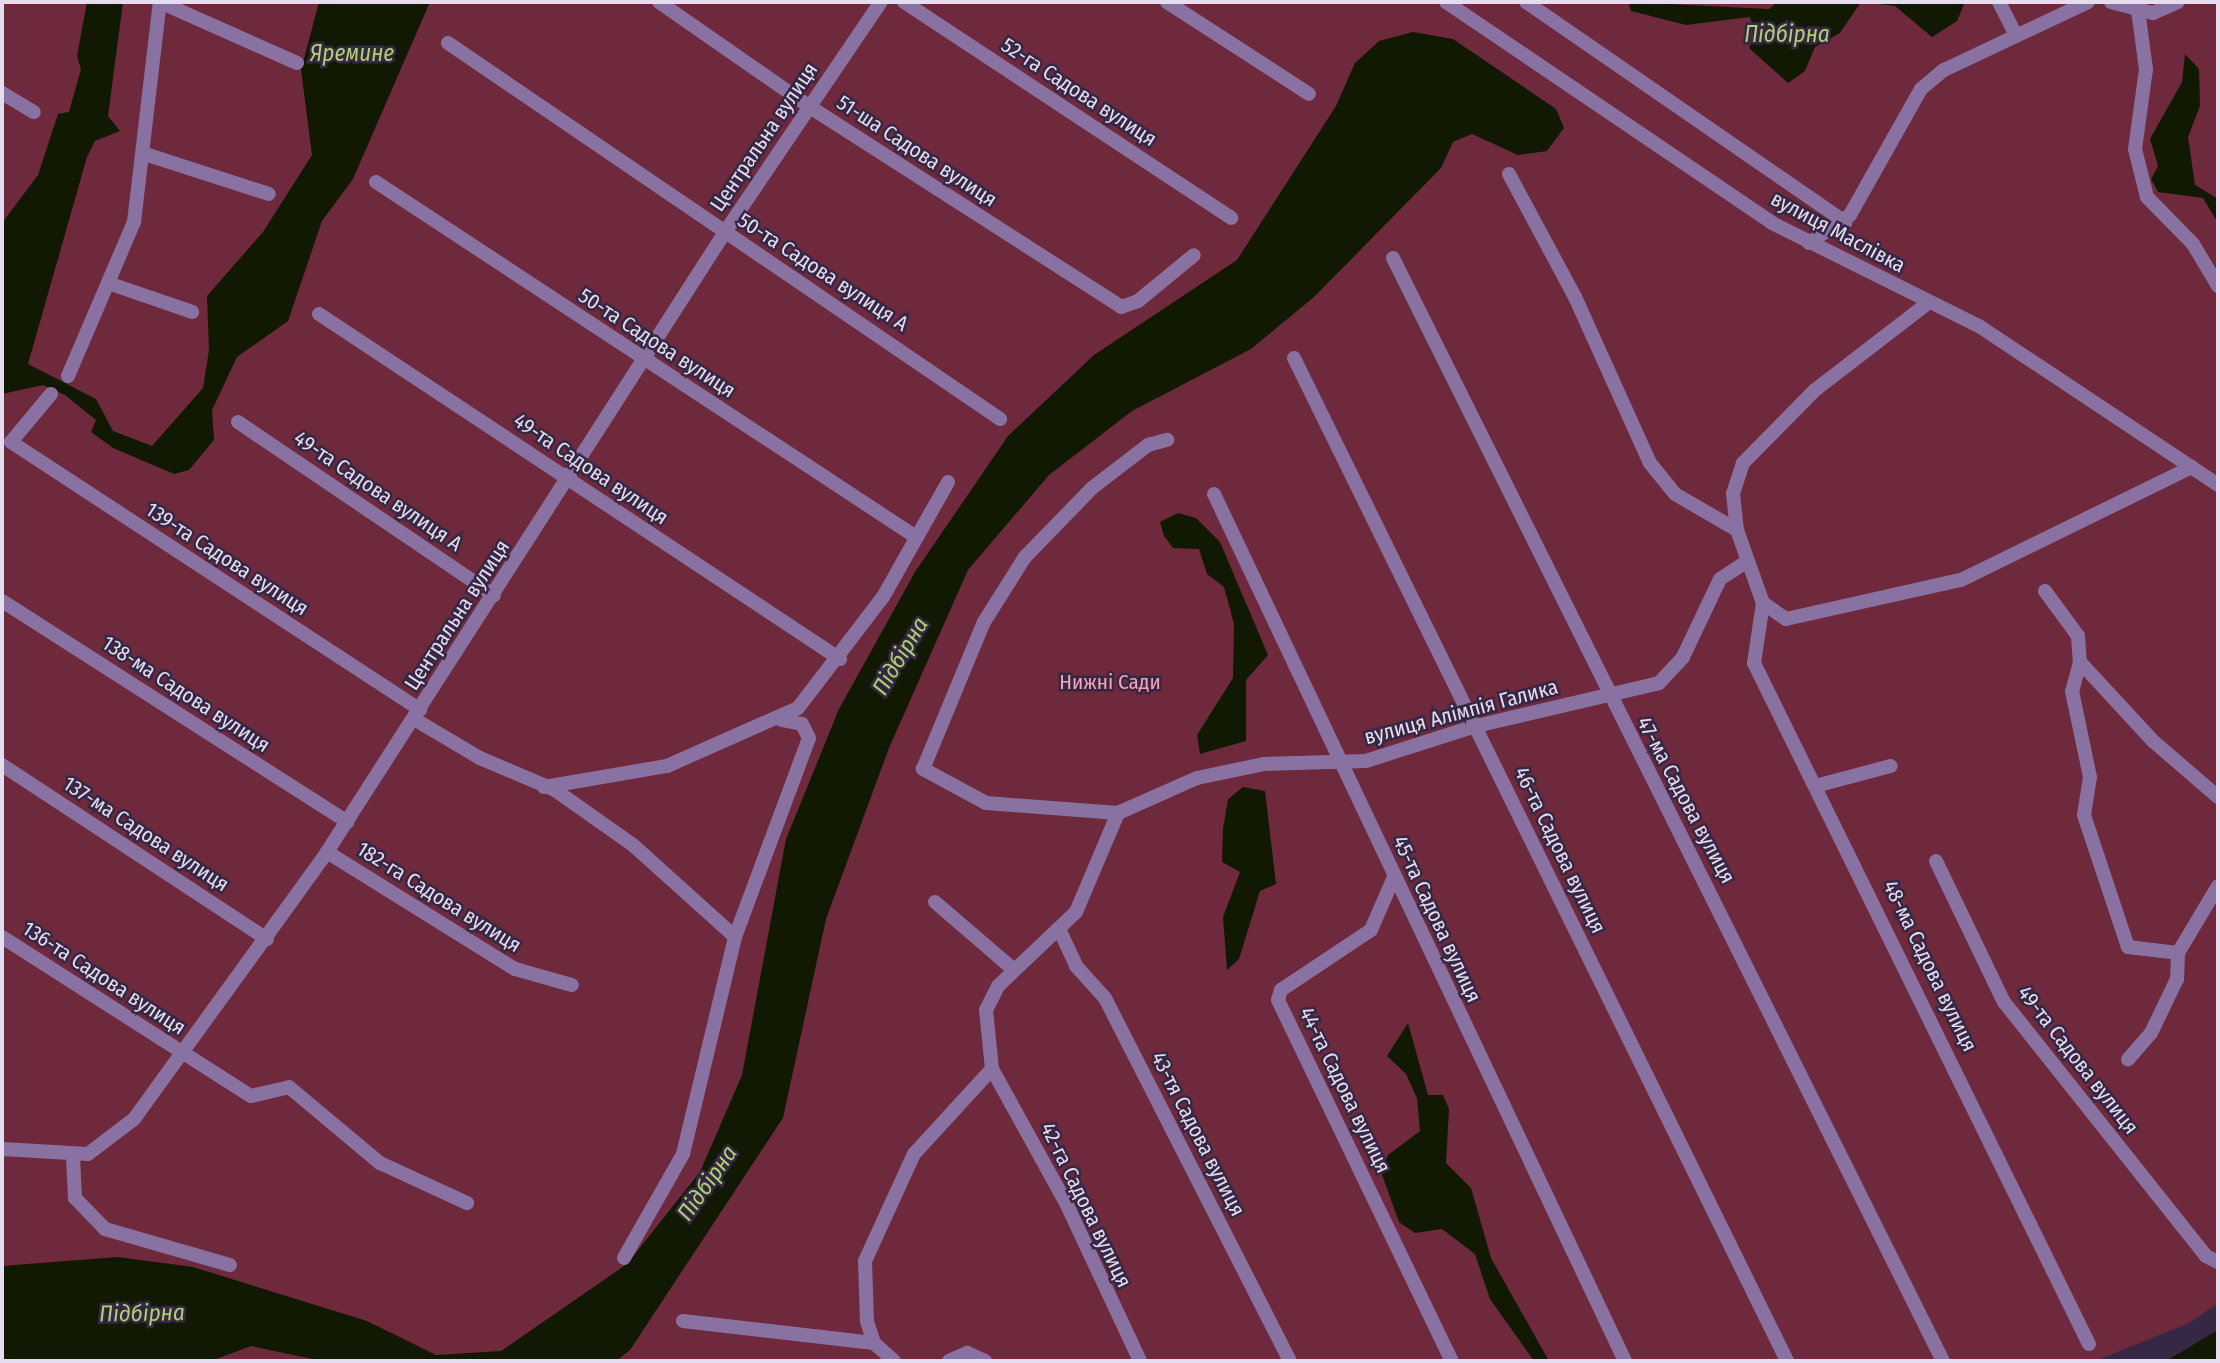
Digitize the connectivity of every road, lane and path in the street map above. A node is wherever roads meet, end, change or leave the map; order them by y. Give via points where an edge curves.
1 (160, 2) edge
2 (659, 2) edge
3 (881, 2) edge
4 (904, 2) edge
5 (1167, 2) edge
6 (1446, 2) edge
7 (1526, 2) edge
8 (1999, 2) edge
9 (2088, 2) edge
10 (2110, 2) edge
11 (2178, 2) edge
12 (2145, 11) junction
13 (2015, 33) junction
14 (448, 43) dead end
15 (297, 63) dead end
16 (2, 93) edge
17 (1309, 94) dead end
18 (810, 107) junction
19 (34, 112) dead end
20 (145, 154) junction
21 (1509, 174) dead end
22 (376, 182) dead end
23 (269, 194) dead end
24 (1231, 218) dead end
25 (1845, 222) junction
26 (725, 232) junction
27 (1810, 243) junction
28 (1194, 254) dead end
29 (1394, 258) dead end
30 (108, 283) junction
31 (2218, 286) edge
32 (1928, 303) junction
33 (192, 312) dead end
34 (319, 314) dead end
35 (1294, 358) dead end
36 (645, 361) junction
37 (68, 376) dead end
38 (51, 394) dead end
39 (1000, 419) dead end
40 (238, 422) dead end
41 (1167, 440) dead end
42 (2192, 467) junction
43 (2218, 471) edge
44 (571, 480) junction
45 (948, 482) dead end
46 (2218, 485) edge
47 (1214, 494) dead end
48 (1737, 530) junction
49 (916, 537) junction
50 (1746, 562) junction
51 (2045, 591) dead end
52 (494, 595) junction
53 (2, 601) edge
54 (1763, 603) junction
55 (840, 659) junction
56 (2080, 662) junction
57 (1606, 695) junction
58 (417, 715) junction
59 (786, 716) junction
60 (1476, 726) junction
61 (1342, 763) junction
62 (2, 765) edge
63 (1891, 766) dead end
64 (1819, 785) junction
65 (544, 787) junction
66 (2218, 797) edge
67 (1118, 813) junction
68 (347, 822) junction
69 (327, 852) junction
70 (1936, 861) dead end
71 (1394, 876) junction
72 (2218, 886) edge
73 (935, 902) dead end
74 (1060, 931) junction
75 (2, 937) edge
76 (735, 937) junction
77 (267, 939) junction
78 (2178, 953) junction
79 (1013, 969) junction
80 (572, 985) dead end
81 (182, 1054) junction
82 (2128, 1059) dead end
83 (992, 1069) junction
84 (2, 1149) edge
85 (73, 1156) junction
86 (467, 1203) dead end
87 (624, 1258) dead end
88 (2218, 1262) edge
89 (230, 1265) dead end
90 (683, 1321) dead end
91 (874, 1343) junction
92 (2089, 1344) dead end
93 (894, 1361) edge
94 (949, 1361) edge
95 (985, 1361) edge
96 (1140, 1361) edge
97 (1290, 1361) edge
98 (1452, 1361) edge
99 (1625, 1361) edge
100 (1787, 1361) edge
101 (1943, 1361) edge

1 - 15 street
1 - 20 street
2 - 18 street, 51-ша Садова вулиця
3 - 18 street, Центральна вулиця
4 - 24 street, 52-га Садова вулиця
5 - 17 street
6 - 27 street, вулиця Маслівка
7 - 25 street
8 - 13 street
9 - 13 street
10 - 12 street
11 - 12 street
12 - 31 street via 2146,69 2136,149 2147,197 2193,244
13 - 25 street via 1944,70 1921,89
14 - 26 street, 50-та Садова вулиця А
16 - 19 street
18 - 26 street, Центральна вулиця
18 - 28 street, 51-ша Садова вулиця via 1121,306 1138,301
20 - 23 street
20 - 30 street via 134,222
21 - 48 street via 1575,297 1650,463 1675,494
22 - 36 street, 50-та Садова вулиця
25 - 27 street
26 - 36 street, Центральна вулиця
26 - 39 street, 50-та Садова вулиця А
27 - 32 street, вулиця Маслівка
29 - 57 street, 47-ма Садова вулиця
30 - 33 street
30 - 37 street
32 - 42 street, вулиця Маслівка via 1979,326
32 - 48 street via 1815,390 1761,441 1743,463 1733,493
34 - 44 street, 49-та Садова вулиця
35 - 60 street, 46-та Садова вулиця
36 - 44 street, Центральна вулиця
36 - 49 street, 50-та Садова вулиця
38 - 58 street, 139-та Садова вулиця via 11,442
40 - 52 street, 49-та Садова вулиця А
41 - 67 street via 1148,445 1092,488 1025,557 985,622 923,768 986,803
42 - 43 street
42 - 46 street, вулиця Маслівка
42 - 54 street via 1961,580 1786,619
44 - 52 street, Центральна вулиця
44 - 55 street, 49-та Садова вулиця
45 - 49 street
47 - 61 street, 45-та Садова вулиця
48 - 50 street
49 - 55 street
50 - 54 street
50 - 57 street, вулиця Алімпія Галика via 1720,579 1684,657 1659,683
51 - 56 street via 2078,636
52 - 58 street, Центральна вулиця
53 - 68 street, 138-ма Садова вулиця
54 - 64 street, 48-ма Садова вулиця via 1754,663
55 - 59 street
56 - 66 street via 2153,741
56 - 78 street via 2072,691 2090,777 2084,815 2128,947
57 - 60 street, вулиця Алімпія Галика
57 - 101 street, 47-ма Садова вулиця
58 - 65 street, 139-та Садова вулиця
58 - 68 street, Центральна вулиця
59 - 65 street via 667,766
59 - 76 street via 802,724 809,738
60 - 61 street, вулиця Алімпія Галика
60 - 100 street, 46-та Садова вулиця
61 - 67 street, вулиця Алімпія Галика via 1264,764 1197,778
61 - 71 street, 45-та Садова вулиця
62 - 77 street, 137-ма Садова вулиця
63 - 64 street
64 - 92 street, 48-ма Садова вулиця
65 - 76 street, 139-та Садова вулиця via 633,845
67 - 74 street via 1092,881
68 - 69 street, Центральна вулиця
69 - 77 street, Центральна вулиця
69 - 80 street, 182-га Садова вулиця via 515,969
70 - 88 street, 49-та Садова вулиця via 2004,1002 2206,1256
71 - 98 street, 44-та Садова вулиця via 1371,930 1281,990 1278,1000
71 - 99 street, 45-та Садова вулиця
72 - 78 street
73 - 79 street
74 - 79 street
74 - 97 street, 43-тя Садова вулиця via 1076,966 1105,998
75 - 81 street, 136-та Садова вулиця
76 - 87 street via 683,1154
77 - 81 street, Центральна вулиця
78 - 82 street via 2177,979 2151,1032
79 - 83 street via 986,1010
81 - 85 street, Центральна вулиця via 121,1135
81 - 86 street, 136-та Садова вулиця via 251,1096 289,1087 303,1094 380,1163
83 - 91 street via 914,1154 865,1261 867,1321
83 - 96 street, 42-га Садова вулиця via 1067,1205
84 - 85 street, Центральна вулиця
85 - 89 street via 75,1198 105,1229
90 - 91 street
91 - 93 street
94 - 95 street via 967,1353

